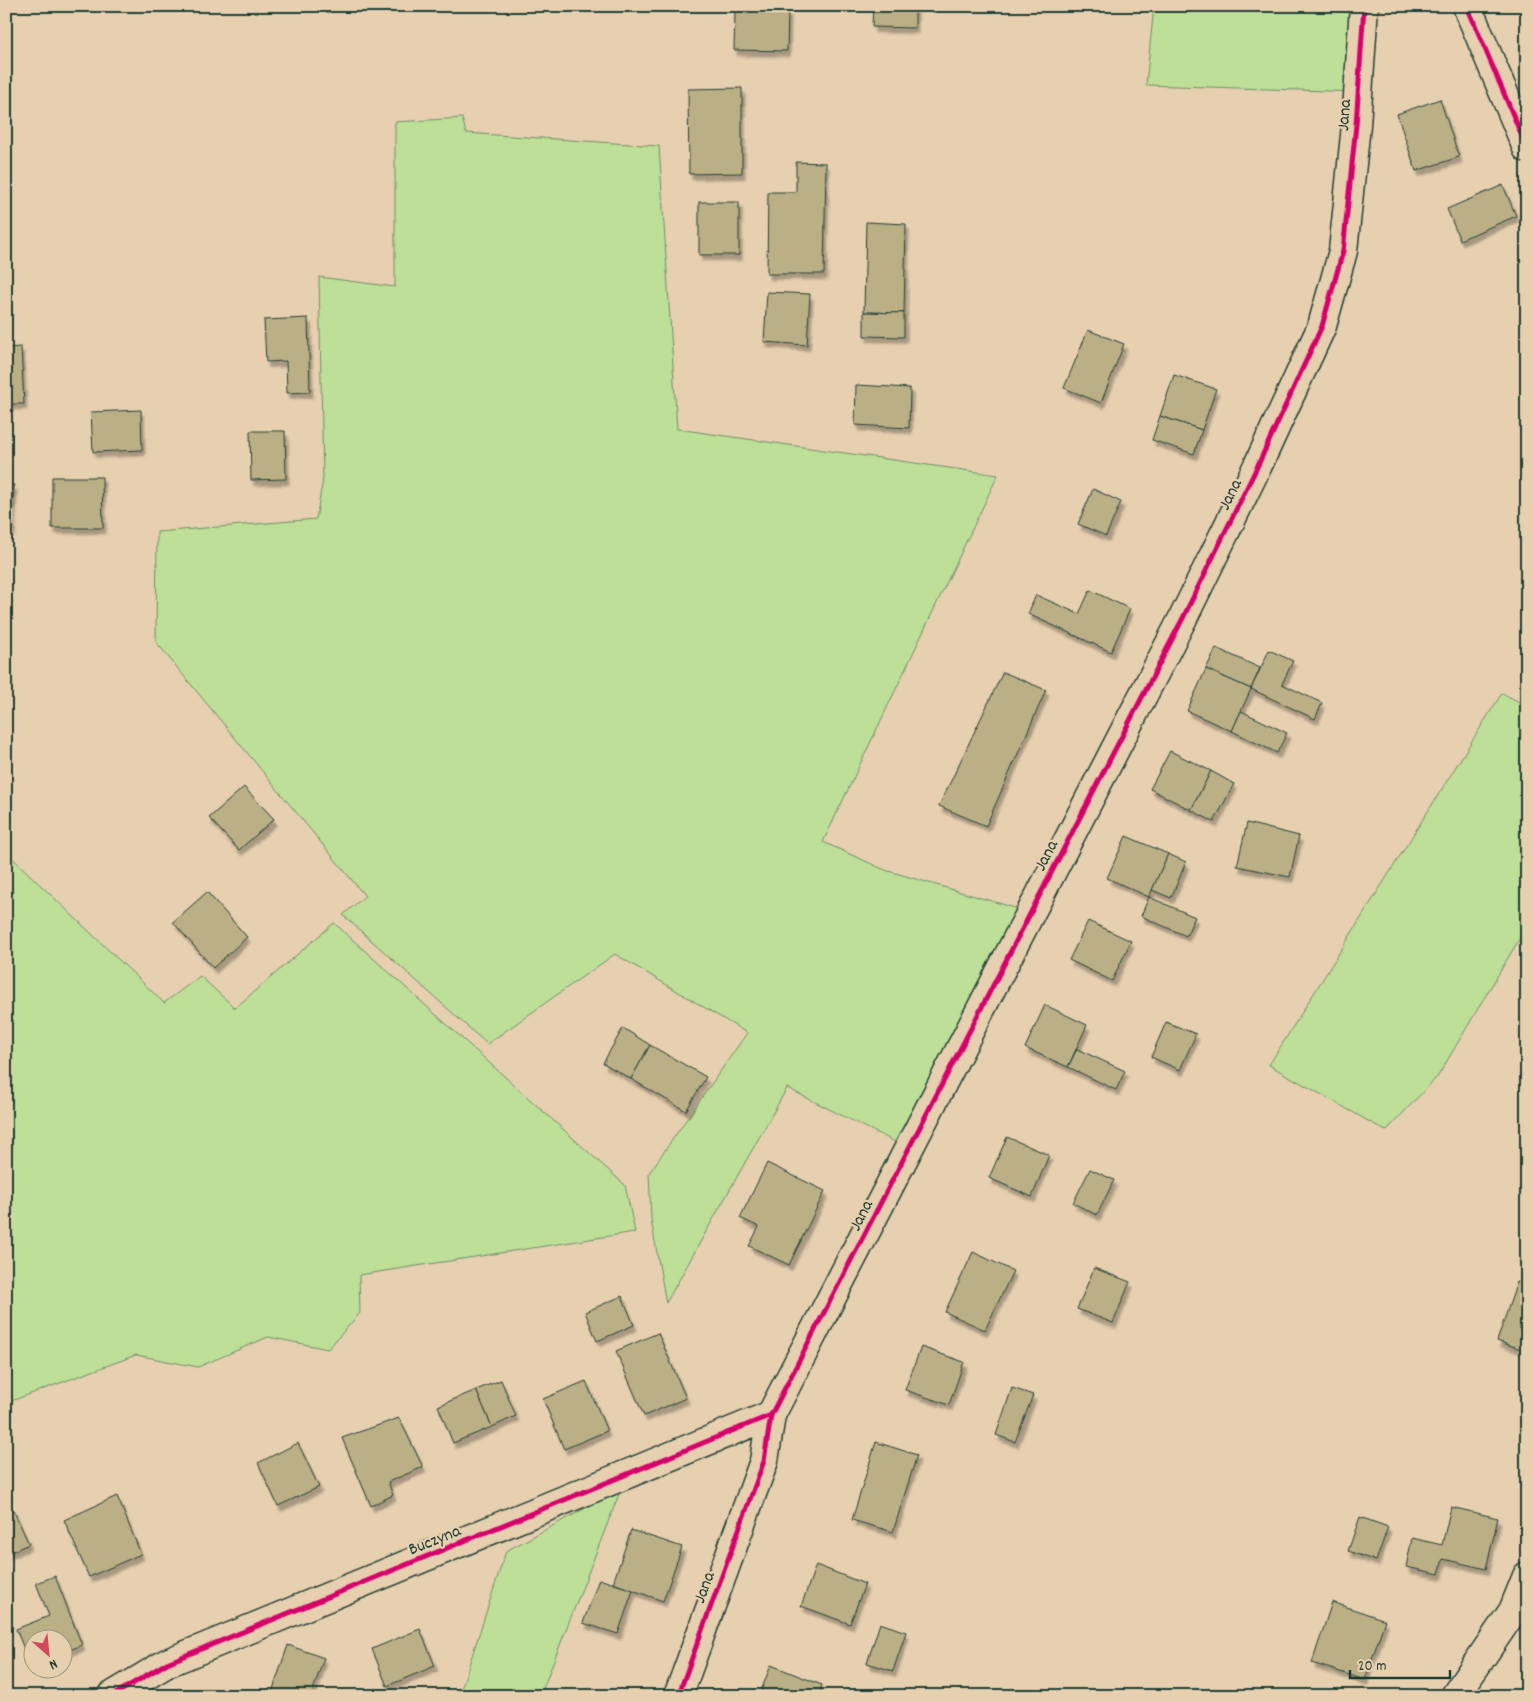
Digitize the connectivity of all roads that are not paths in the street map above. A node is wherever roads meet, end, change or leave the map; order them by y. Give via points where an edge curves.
1 (1364, 6) edge
2 (1467, 6) edge
3 (1527, 148) edge
4 (771, 1415) junction
5 (1527, 1576) edge
6 (112, 1696) edge
7 (678, 1696) edge
8 (1455, 1696) edge

1 - 4 street, Jana via 1343,251 1322,326 1183,618
2 - 3 street
4 - 6 street, Buczyna via 167,1663
4 - 7 street, Jana via 764,1460
5 - 8 street via 1513,1611

